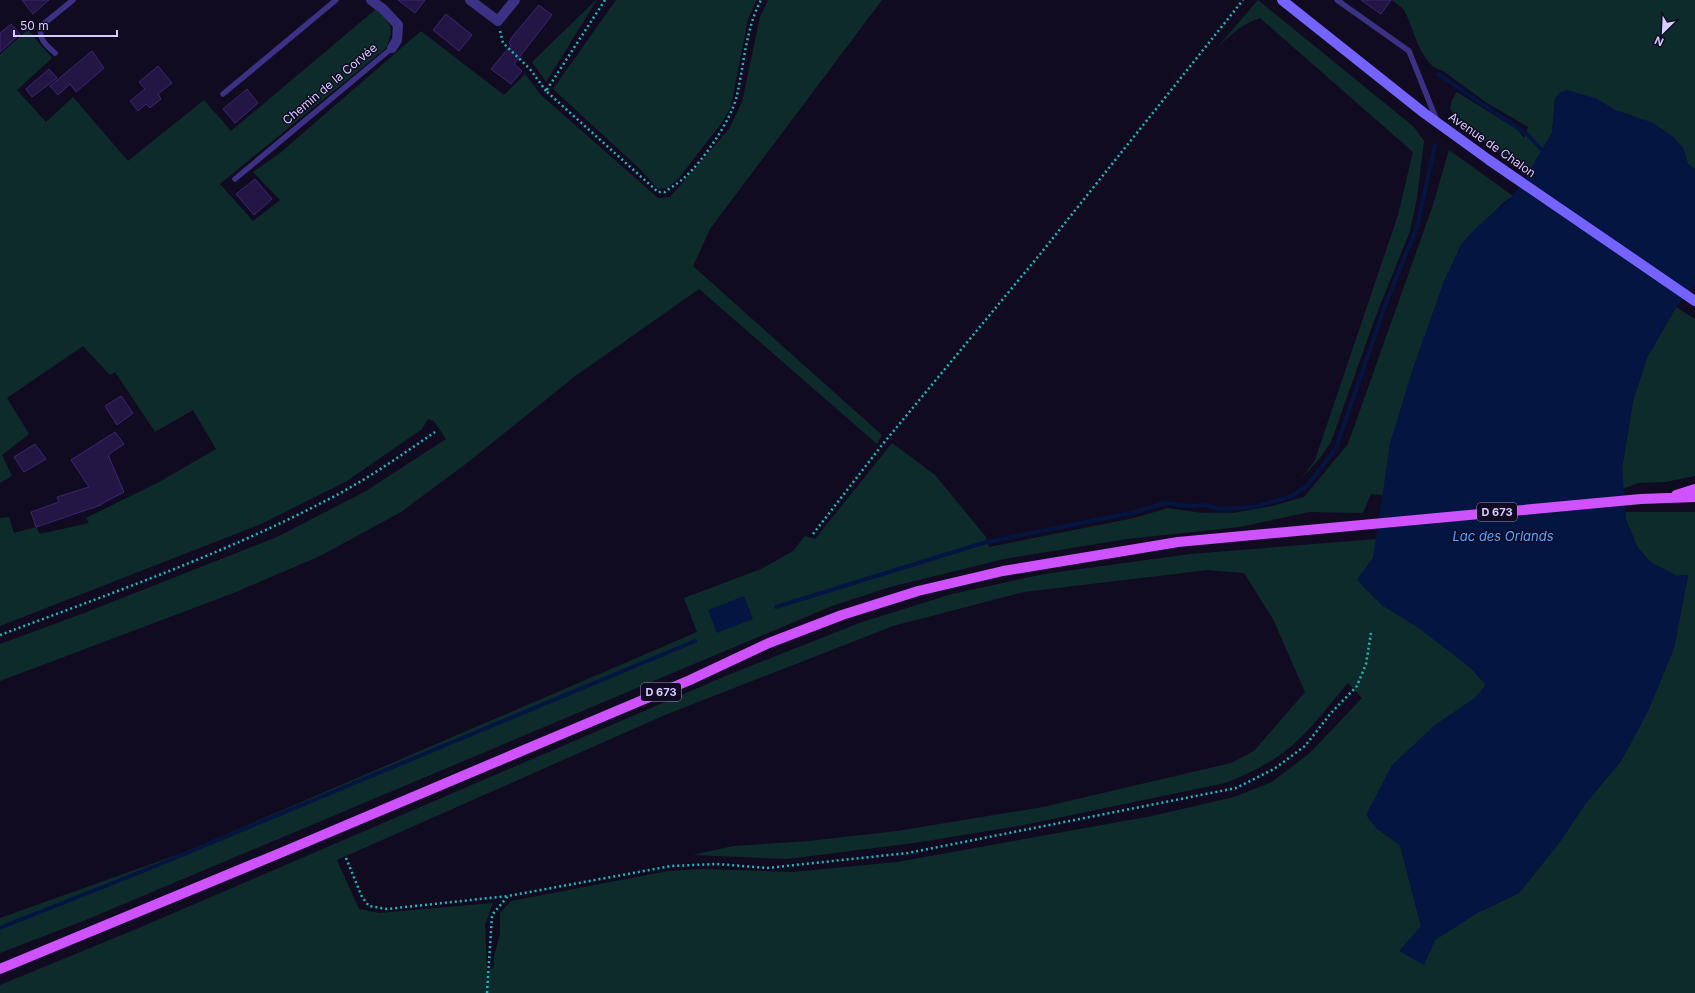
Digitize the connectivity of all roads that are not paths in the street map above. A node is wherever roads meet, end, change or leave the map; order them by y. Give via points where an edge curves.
1 (73, 0) edge
2 (336, 0) edge
3 (371, 0) edge
4 (470, 0) edge
5 (514, 0) edge
6 (1282, 0) edge
7 (1337, 0) edge
8 (392, 48) joint
9 (55, 53) dead end
10 (223, 94) dead end
11 (1438, 123) junction
12 (235, 179) dead end
13 (1695, 301) edge
14 (1694, 496) edge
15 (0, 969) edge

1 - 9 lane via 41,26 39,33 43,42
2 - 10 lane
3 - 8 street, Chemin de la Corvée via 398,25 397,40
4 - 5 street via 498,21
6 - 11 main road, Avenue de Chalon
7 - 11 lane via 1409,51
8 - 12 lane, Chemin de la Corvée
11 - 13 main road, Avenue de Chalon
14 - 15 main road, D 673 via 1178,542 1003,571 918,591 769,643 690,680 285,852

